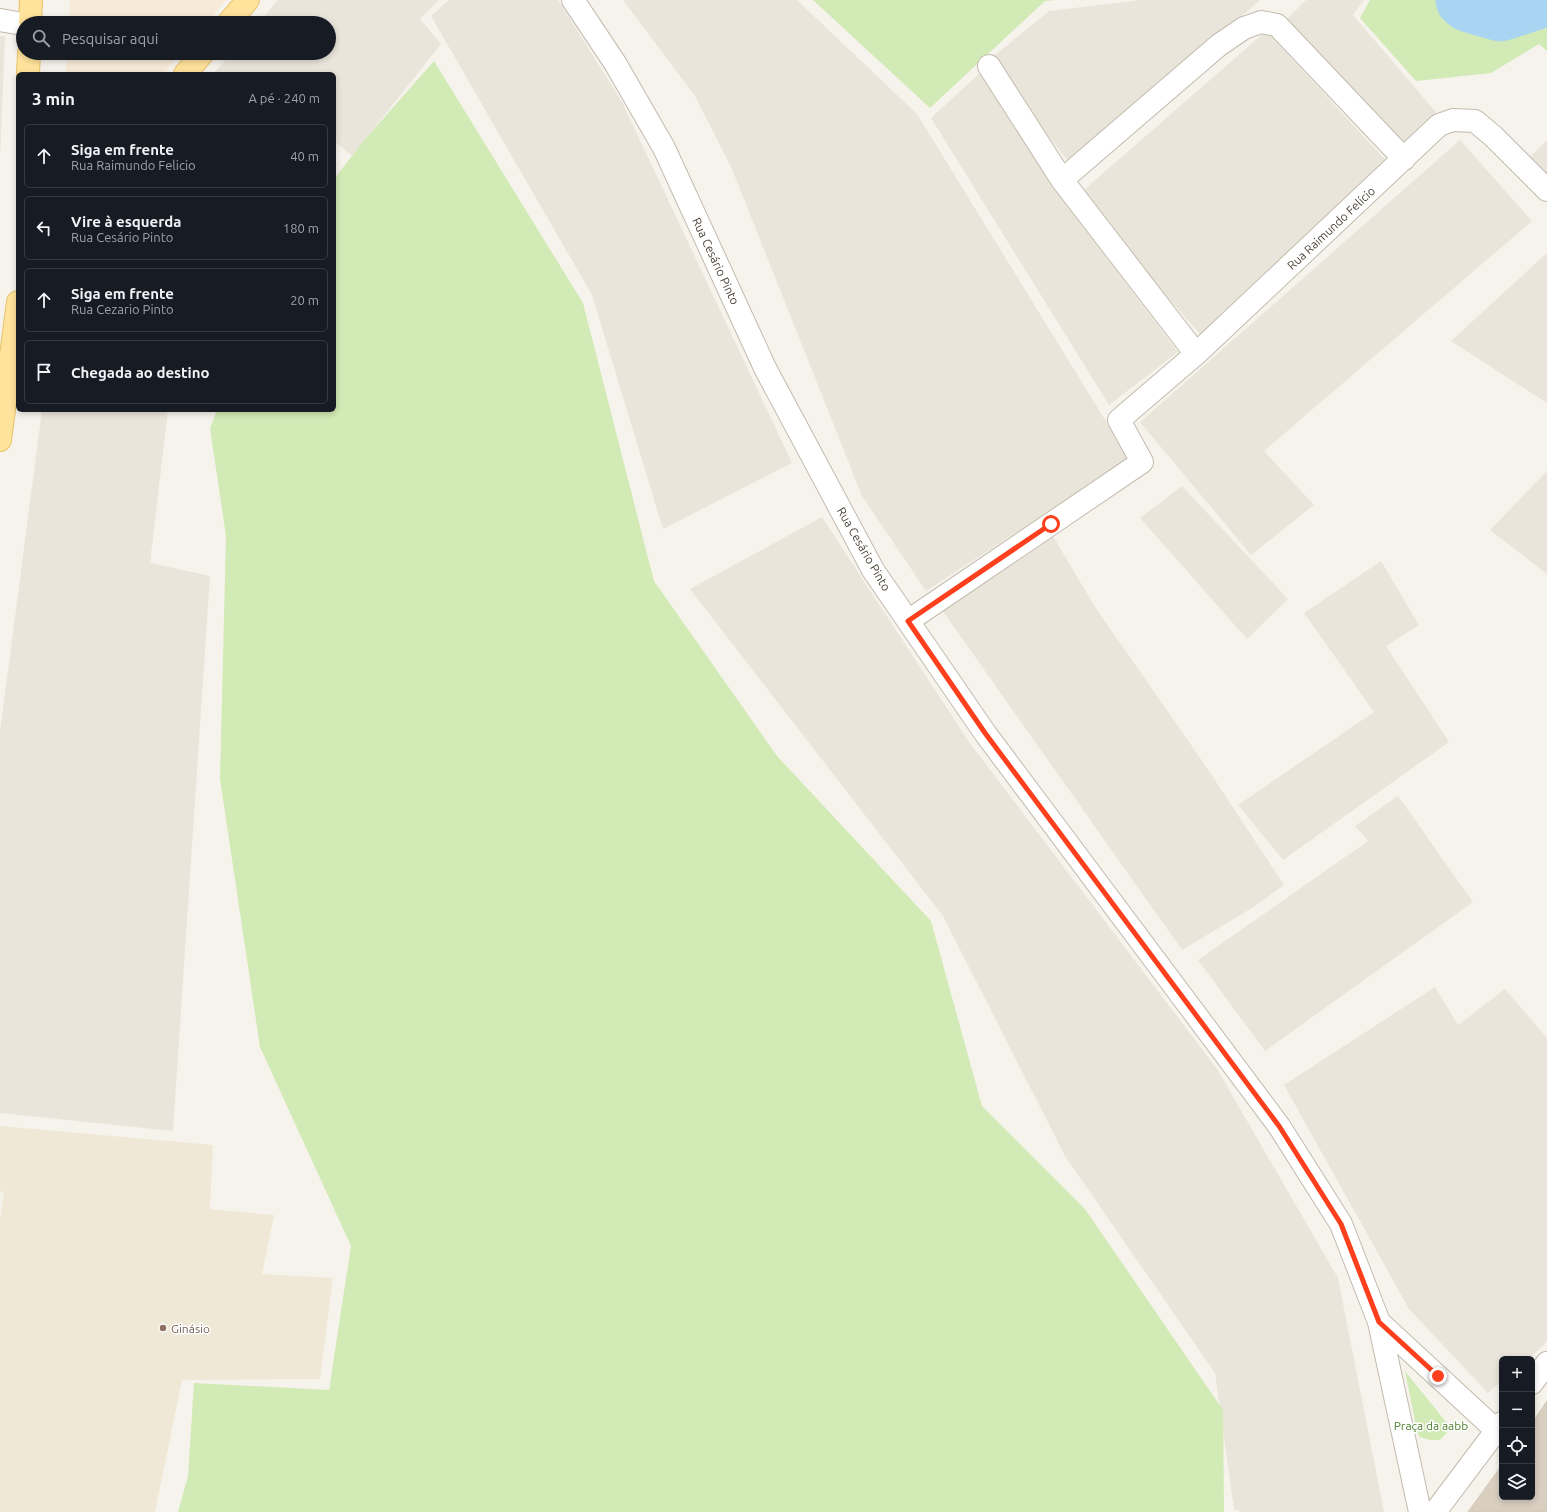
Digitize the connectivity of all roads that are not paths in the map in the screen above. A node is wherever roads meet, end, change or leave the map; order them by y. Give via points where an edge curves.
1 (32, 0) edge
2 (248, 0) edge
3 (573, 0) edge
4 (31, 16) edge
5 (234, 16) edge
6 (0, 20) edge
7 (16, 23) edge
8 (29, 60) edge
9 (197, 60) edge
10 (989, 66) dead end
11 (28, 72) edge
12 (187, 72) edge
13 (1404, 159) junction
14 (1062, 180) junction
15 (1547, 190) edge
16 (16, 312) edge
17 (1196, 354) junction
18 (4, 374) edge
19 (0, 440) edge
20 (908, 621) junction
21 (1379, 1322) junction
22 (1547, 1363) edge
23 (1535, 1379) edge
24 (1499, 1427) edge
25 (1420, 1512) edge
26 (1435, 1512) edge

1 - 4 main road
2 - 5 main road
3 - 20 street, Rua Cesário Pinto via 615,63 664,148 765,368 873,570
6 - 7 street
8 - 11 main road
9 - 12 main road
10 - 14 street
13 - 14 street via 1277,25 1262,22 1244,28 1219,45
13 - 15 street, Rua Raimundo Felício via 1438,125 1453,120 1475,122 1493,136
13 - 17 street, Rua Raimundo Felício
14 - 17 street
16 - 18 main road
17 - 20 street, Rua Raimundo Felício via 1119,420 1142,462
18 - 19 main road
20 - 21 street, Rua Cesário Pinto via 985,733 1279,1126 1341,1224
21 - 24 street
21 - 25 street, Rua Cesário Pinto
22 - 23 street
24 - 26 street

